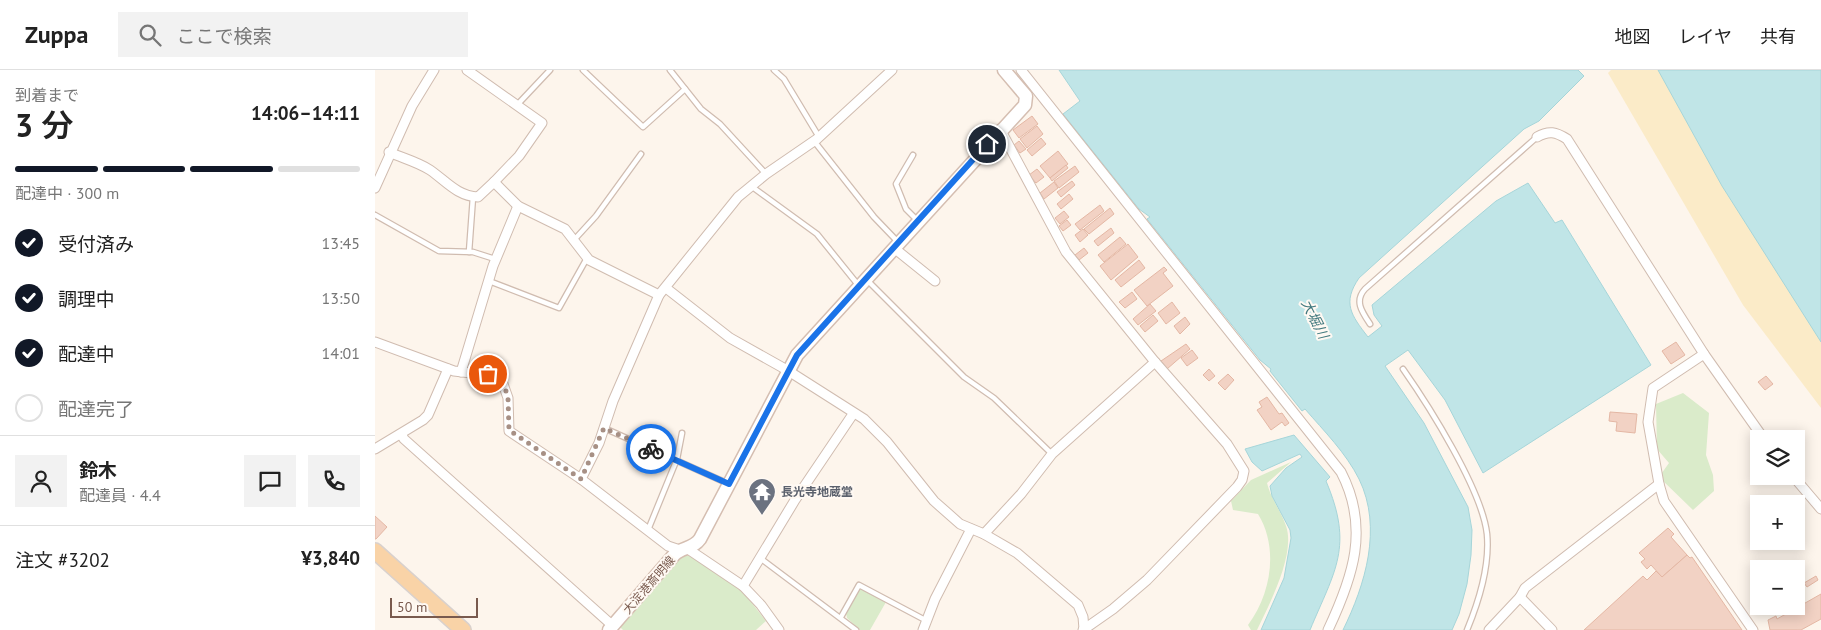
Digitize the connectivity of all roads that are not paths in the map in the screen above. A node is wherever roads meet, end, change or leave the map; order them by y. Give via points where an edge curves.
1 (433, 70) edge
2 (467, 70) edge
3 (550, 70) edge
4 (583, 70) edge
5 (670, 70) edge
6 (774, 70) edge
7 (892, 70) edge
8 (1004, 70) edge
9 (1021, 70) edge
10 (685, 89) junction
11 (517, 104) junction
12 (1000, 129) junction
13 (1537, 137) joint
14 (817, 139) junction
15 (389, 152) junction
16 (641, 154) dead end
17 (913, 155) dead end
18 (766, 174) junction
19 (495, 182) junction
20 (751, 186) junction
21 (375, 188) edge
22 (473, 197) junction
23 (517, 206) junction
24 (375, 215) edge
25 (918, 221) junction
26 (574, 241) junction
27 (897, 246) junction
28 (469, 252) junction
29 (587, 258) junction
30 (495, 259) junction
31 (488, 281) junction
32 (935, 281) dead end
33 (862, 282) junction
34 (663, 291) junction
35 (1370, 324) dead end
36 (375, 342) edge
37 (1704, 354) junction
38 (1155, 362) junction
39 (1403, 368) dead end
40 (448, 369) junction
41 (787, 370) junction
42 (461, 372) junction
43 (853, 414) junction
44 (604, 428) junction
45 (1758, 430) edge
46 (682, 433) dead end
47 (401, 434) junction
48 (375, 449) edge
49 (1052, 454) junction
50 (677, 459) junction
51 (581, 479) junction
52 (729, 484) junction
53 (1659, 484) junction
54 (1801, 485) edge
55 (1821, 508) edge
56 (971, 529) junction
57 (648, 530) junction
58 (984, 534) junction
59 (684, 549) junction
60 (375, 551) edge
61 (760, 558) junction
62 (743, 586) junction
63 (1520, 597) junction
64 (841, 617) junction
65 (925, 626) edge
66 (613, 629) edge
67 (1083, 629) edge
68 (463, 630) edge
69 (779, 630) edge
70 (856, 630) edge
71 (1328, 630) edge
72 (1467, 630) edge
73 (1489, 630) edge
74 (1552, 630) edge
75 (1753, 630) edge

1 - 15 street
2 - 11 street
3 - 11 lane
4 - 10 lane via 643,127
5 - 10 lane
6 - 14 lane via 784,79
7 - 14 street
8 - 12 main road, 大淀港斎明線 via 1027,100
9 - 71 street via 1341,472 1349,490 1355,520 1355,555 1349,583
10 - 18 lane via 701,110 720,124
11 - 19 street via 542,123 519,156
12 - 25 main road, 大淀港斎明線
12 - 38 street via 1066,252
13 - 35 lane via 1365,289 1359,305
13 - 37 street via 1557,133 1567,139
14 - 18 street
14 - 27 lane
15 - 21 street
15 - 22 street via 428,169 455,191
16 - 26 lane
17 - 25 lane via 896,184 906,209
18 - 20 street
19 - 22 street via 478,197
19 - 23 street
20 - 33 lane via 817,234
20 - 34 street via 717,220
22 - 28 lane
23 - 26 street via 565,229
23 - 30 street
24 - 28 lane via 439,251
25 - 27 main road, 大淀港斎明線
26 - 29 street
27 - 32 street
27 - 33 main road, 大淀港斎明線
28 - 30 lane
29 - 31 lane via 559,308
29 - 34 street
30 - 31 street
31 - 42 street
33 - 41 main road, 大淀港斎明線 via 806,343
33 - 49 lane
34 - 41 street via 730,338
34 - 44 street
36 - 40 street
37 - 45 street
37 - 53 street via 1653,388 1648,422
38 - 49 street
38 - 67 street via 1227,444 1241,464 1244,475 1237,487 1147,580
39 - 72 lane via 1428,404 1472,489 1484,520 1487,556
40 - 42 street
40 - 47 street via 428,415
41 - 43 street
41 - 52 main road, 大淀港斎明線
42 - 51 street via 488,374 503,381 508,398 509,430
43 - 56 street via 879,433 934,501 960,524
43 - 61 street
44 - 50 lane
44 - 51 street
46 - 50 lane
47 - 48 street
47 - 66 street
49 - 58 street
50 - 52 lane
50 - 57 lane
51 - 57 street
52 - 59 main road, 大淀港斎明線 via 700,540
53 - 63 street via 1525,588
53 - 75 street via 1664,502
54 - 55 street
56 - 58 street
56 - 65 street via 935,599
57 - 59 street via 668,546
58 - 67 street via 1017,553 1078,605
59 - 62 street
59 - 66 main road, 大淀港斎明線
60 - 68 main road
61 - 62 street
61 - 64 lane
62 - 69 street
63 - 73 street
63 - 74 street
64 - 65 lane via 859,585
64 - 70 lane

